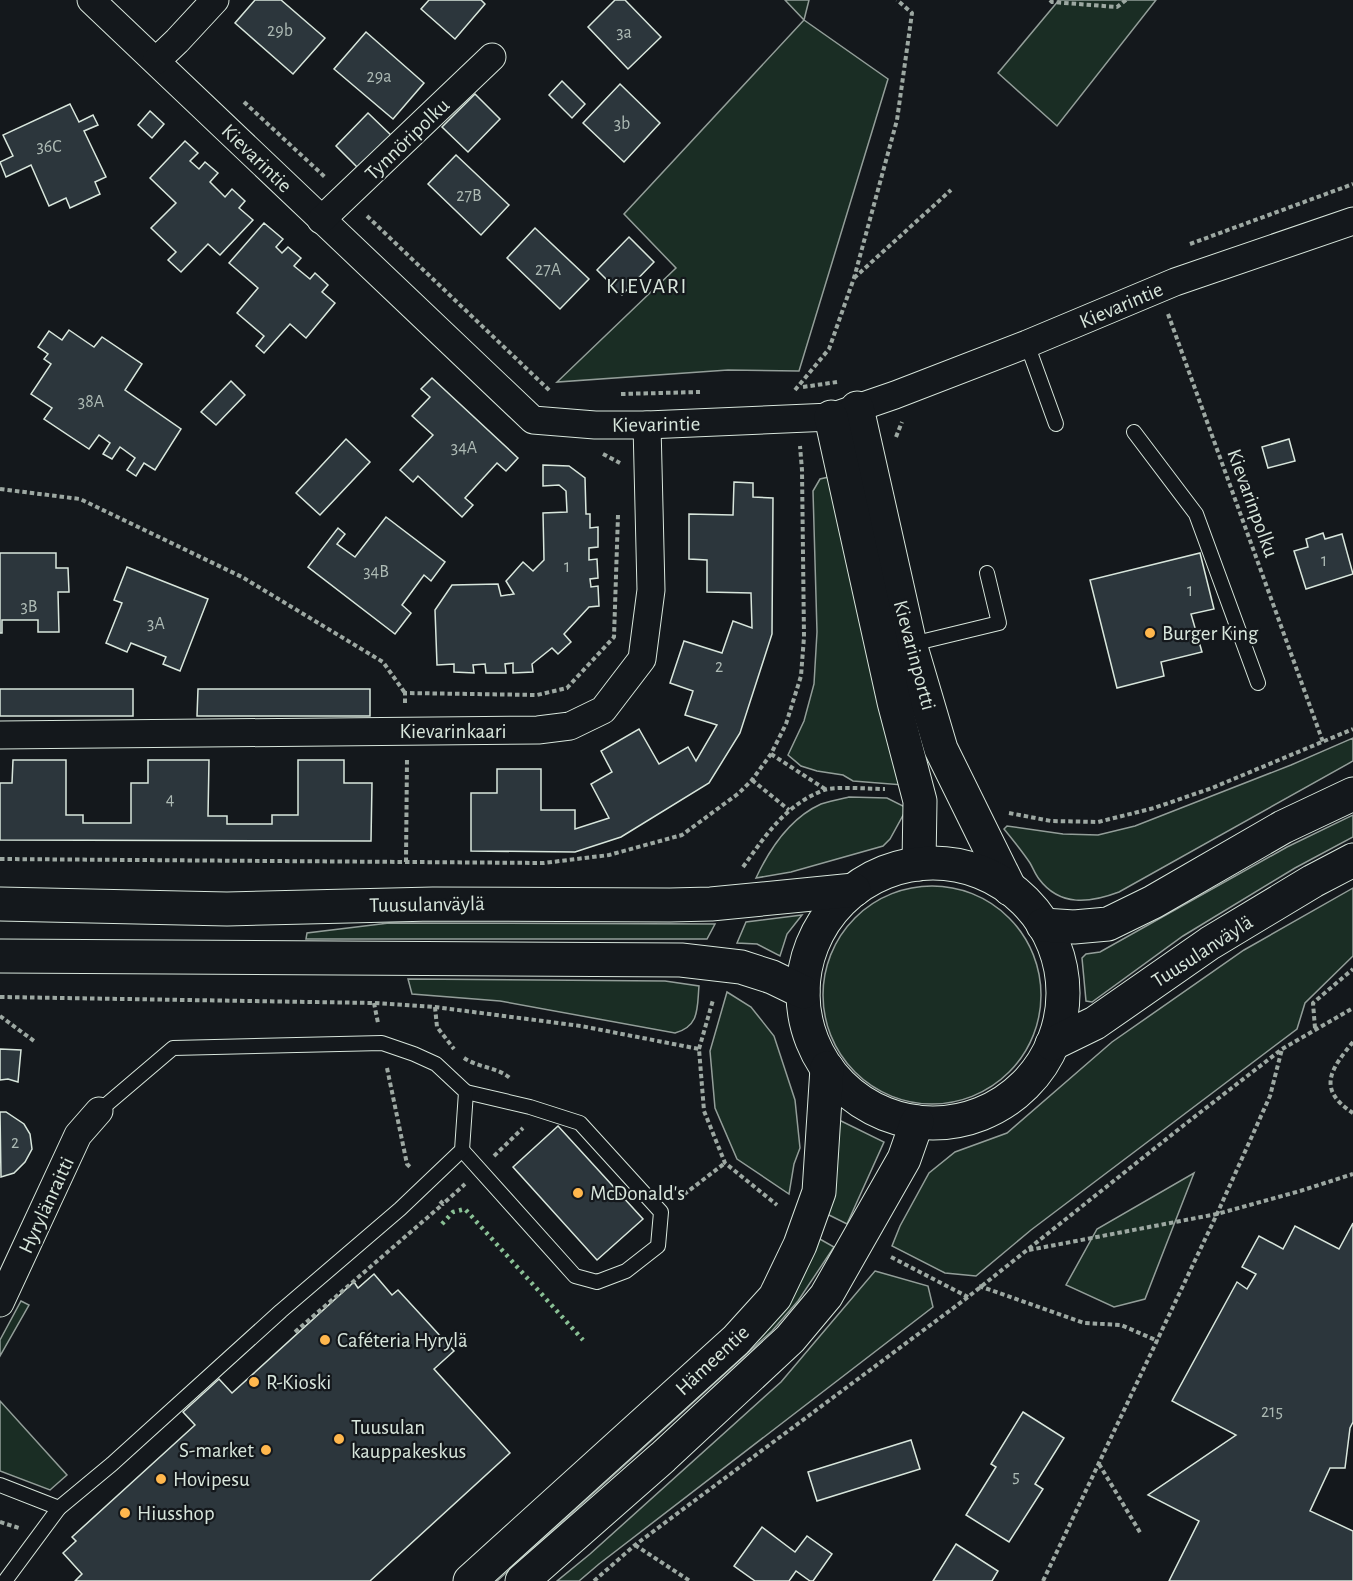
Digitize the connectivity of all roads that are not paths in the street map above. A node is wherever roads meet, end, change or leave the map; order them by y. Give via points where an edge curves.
1 (91, 0) edge
2 (215, 0) edge
3 (492, 57) dead end
4 (156, 61) junction
5 (321, 220) junction
6 (1353, 221) edge
7 (1027, 344) junction
8 (844, 402) junction
9 (1056, 424) dead end
10 (647, 425) junction
11 (1134, 432) dead end
12 (987, 573) dead end
13 (897, 650) junction
14 (1258, 683) dead end
15 (0, 735) edge
16 (1353, 794) edge
17 (1353, 860) edge
18 (919, 864) junction
19 (1010, 889) junction
20 (854, 890) junction
21 (0, 904) edge
22 (1043, 925) junction
23 (0, 956) edge
24 (803, 992) junction
25 (1052, 1044) junction
26 (827, 1068) junction
27 (466, 1092) junction
28 (99, 1111) joint
29 (917, 1122) junction
30 (462, 1150) junction
31 (0, 1303) edge
32 (0, 1485) edge
33 (59, 1508) junction
34 (5, 1581) edge
35 (470, 1581) edge
36 (522, 1581) edge

1 - 4 street, Kievarintie
2 - 4 street
3 - 5 street, Tynnöripolku
4 - 5 street, Kievarintie
5 - 10 street, Kievarintie via 533,420
6 - 7 street, Kievarintie via 1175,282
7 - 8 street, Kievarintie
7 - 9 lane
8 - 10 street, Kievarintie via 797,418
8 - 13 main road, Kievarinportti
10 - 15 street, Kievarinkaari via 651,590 642,659 603,710 570,726 538,730
11 - 14 lane via 1196,514
12 - 13 lane via 999,623
13 - 18 main road, Kievarinportti via 894,702 920,801
13 - 19 main road, Kievarinportti
16 - 22 main road via 1282,827 1154,902 1108,924
17 - 25 main road, Tuusulanväylä via 1210,944 1095,1023
18 - 19 main road via 966,868
18 - 20 main road via 885,873
19 - 22 main road
20 - 21 main road, Tuusulanväylä via 670,905 445,903 227,909
20 - 24 main road via 837,906 812,946
22 - 25 main road via 1054,948 1061,979 1060,1020
23 - 24 main road via 681,960 741,967
24 - 26 main road via 811,1038
25 - 29 main road via 1041,1066 1007,1100 986,1112 952,1121
26 - 29 main road via 852,1095 872,1108 894,1118
26 - 35 main road, Hämeentie via 819,1192 800,1245 774,1297 736,1340
27 - 28 lane via 436,1064 382,1043 173,1048
27 - 30 lane
27 - 30 lane via 580,1123 661,1212 658,1246 626,1271 597,1282 575,1276
28 - 31 street, Hyrylänraitti via 78,1135
29 - 36 main road, Hämeentie via 904,1159 826,1296 790,1339
30 - 33 lane
32 - 33 lane
33 - 34 lane

